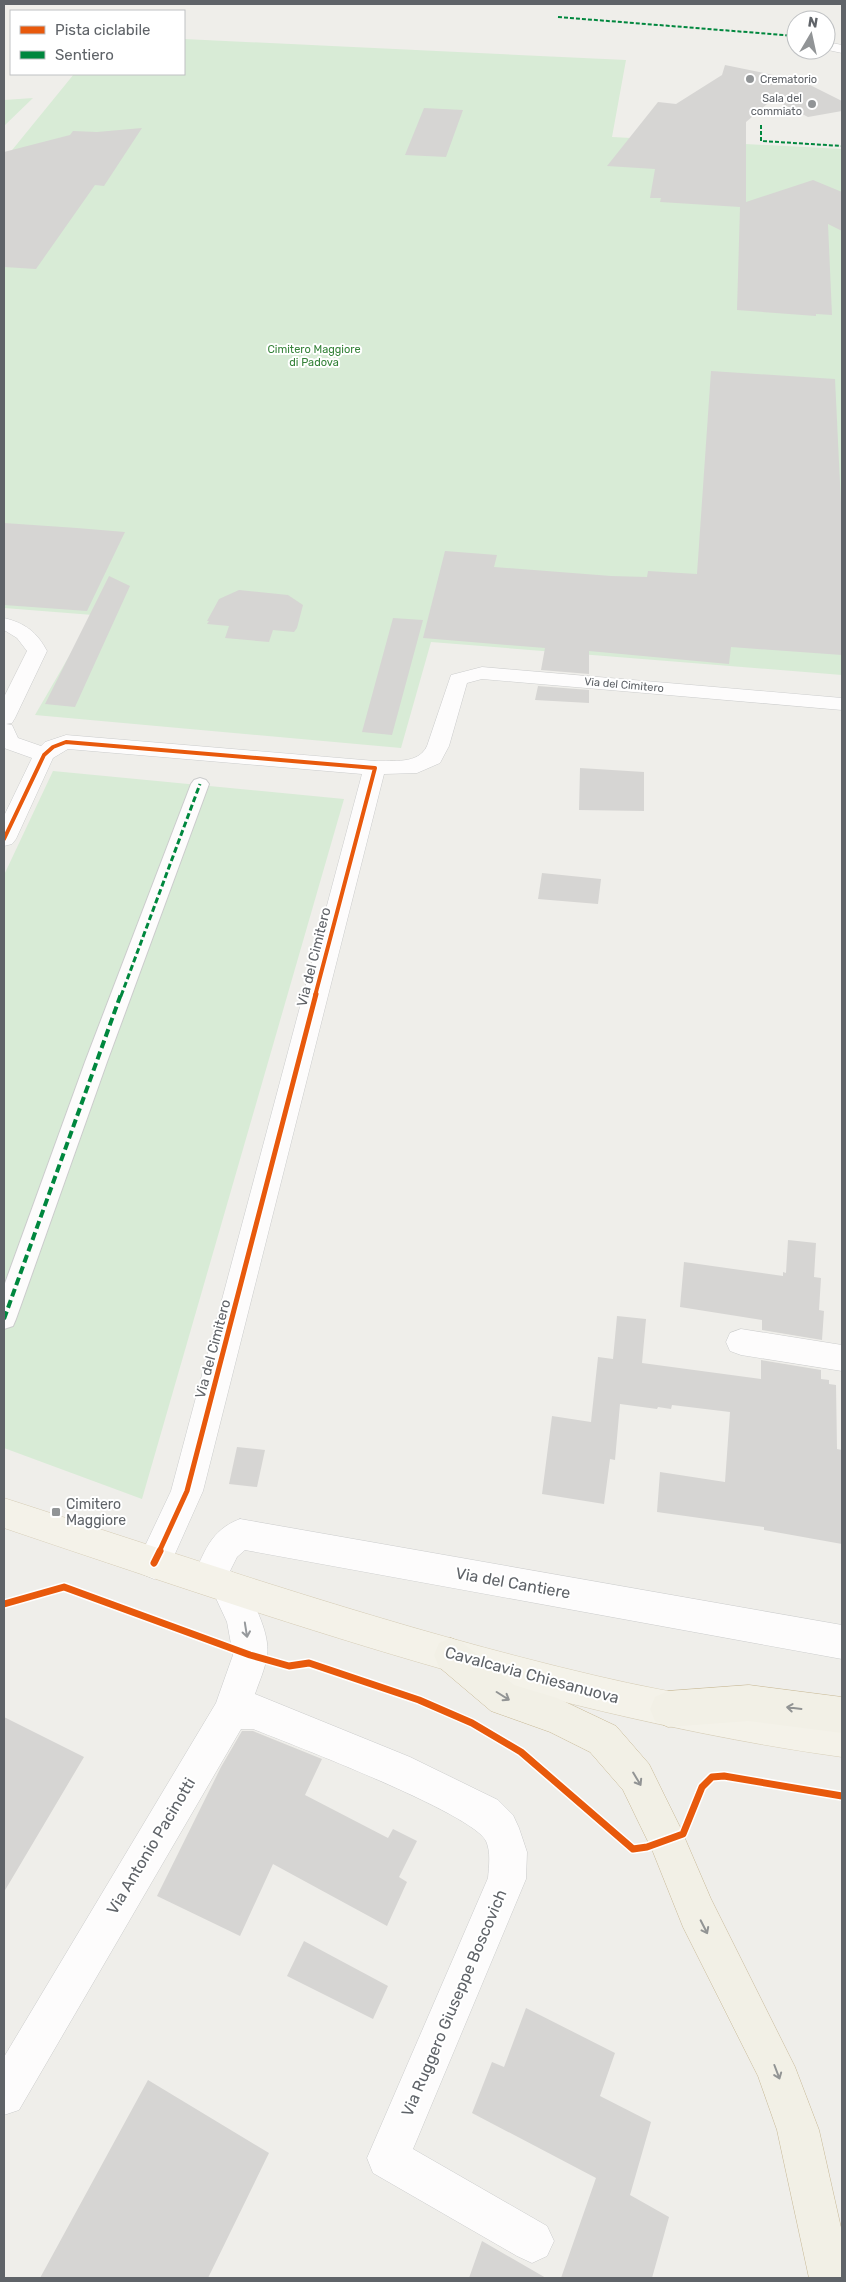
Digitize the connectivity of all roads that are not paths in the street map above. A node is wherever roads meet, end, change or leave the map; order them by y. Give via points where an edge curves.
1 (4, 624) edge
2 (842, 704) edge
3 (4, 718) edge
4 (4, 730) edge
5 (44, 755) junction
6 (375, 768) junction
7 (200, 784) dead end
8 (4, 839) edge
9 (4, 1319) edge
10 (741, 1342) dead end
11 (842, 1358) edge
12 (4, 1513) edge
13 (154, 1563) junction
14 (218, 1583) junction
15 (842, 1642) edge
16 (451, 1655) junction
17 (668, 1709) junction
18 (230, 1712) junction
19 (842, 1715) edge
20 (842, 1740) edge
21 (4, 2095) edge
22 (532, 2241) dead end
23 (831, 2278) edge

1 - 3 street via 14,626 31,638 37,652
2 - 6 street, Via del Cimitero via 482,674 458,679 432,758 417,766
4 - 5 street via 9,742
5 - 6 street, Via del Cimitero via 66,742 87,742
5 - 8 street
6 - 13 street, Via del Cimitero via 187,1490
7 - 9 street
10 - 11 street
12 - 13 main road, Cavalcavia Chiesanuova
13 - 14 main road, Cavalcavia Chiesanuova
14 - 15 street, Via del Cantiere via 225,1546 240,1534
14 - 16 main road, Cavalcavia Chiesanuova
14 -> 18 street, Via Antonio Pacinotti via 244,1620 250,1655
16 - 17 main road, Cavalcavia Chiesanuova via 596,1694
16 -> 23 highway via 504,1699 557,1716 603,1739 636,1777 667,1840 697,1913 775,2067 798,2130
19 -> 17 highway via 749,1703
17 - 20 main road, Cavalcavia Chiesanuova
18 - 21 street, Via Antonio Pacinotti
18 - 22 street, Via Ruggero Giuseppe Boscovich via 253,1711 397,1770 485,1812 500,1828 508,1852 507,1879 388,2158

